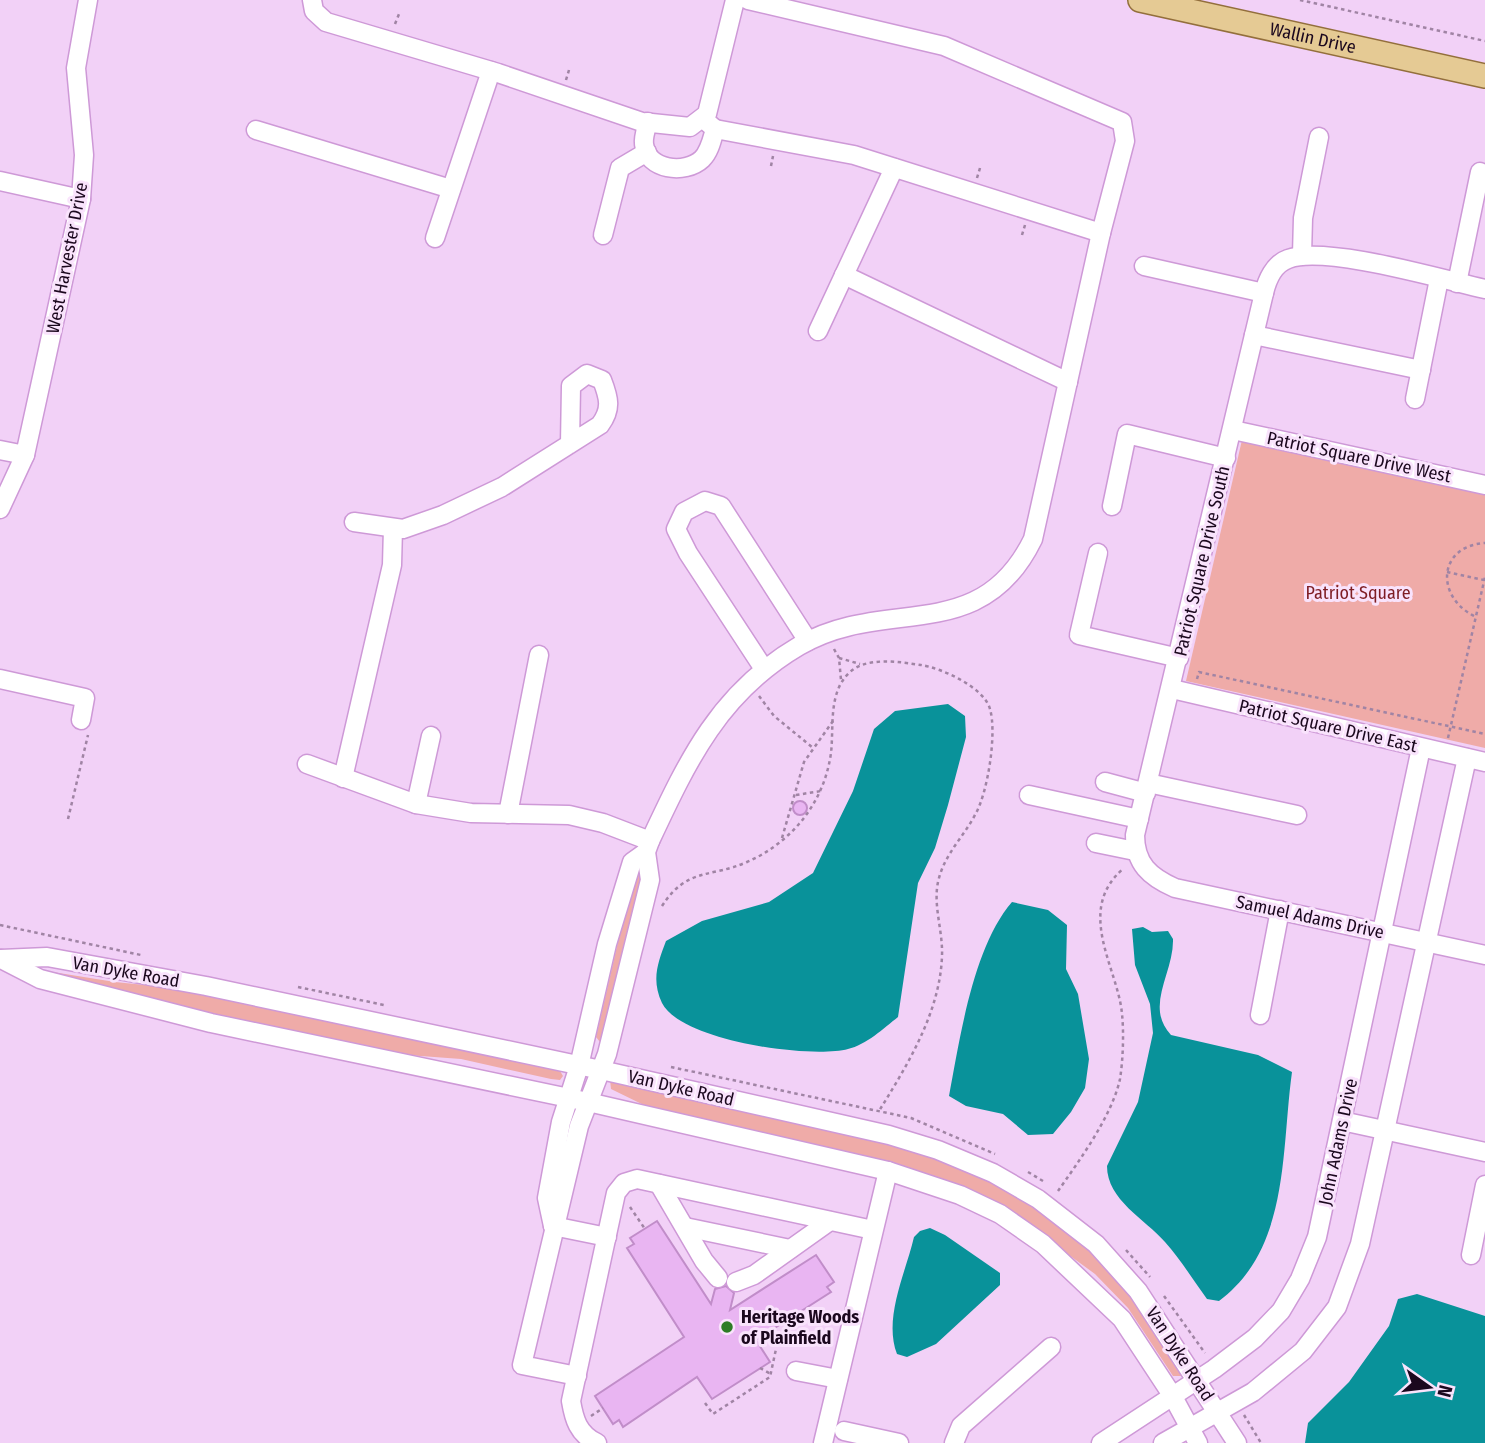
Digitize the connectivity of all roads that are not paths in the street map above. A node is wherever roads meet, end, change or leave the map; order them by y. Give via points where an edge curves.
1 (88, 0) edge
2 (312, 0) edge
3 (734, 0) edge
4 (748, 0) edge
5 (1140, 0) edge
6 (491, 71) junction
7 (1485, 76) edge
8 (648, 122) junction
9 (708, 123) junction
10 (256, 130) dead end
11 (1319, 137) dead end
12 (647, 152) junction
13 (894, 167) junction
14 (1480, 172) dead end
15 (0, 181) edge
16 (451, 189) junction
17 (81, 199) junction
18 (1101, 233) junction
19 (603, 235) dead end
20 (435, 238) dead end
21 (1293, 258) junction
22 (1144, 266) dead end
23 (844, 275) junction
24 (1439, 279) junction
25 (1457, 283) junction
26 (1485, 289) edge
27 (1264, 293) junction
28 (818, 331) dead end
29 (1254, 335) junction
30 (1421, 370) junction
31 (1068, 382) junction
32 (1415, 399) dead end
33 (1233, 430) junction
34 (570, 444) dead end
35 (0, 450) edge
36 (25, 455) junction
37 (1226, 458) junction
38 (1485, 485) edge
39 (1112, 506) dead end
40 (0, 509) edge
41 (354, 522) dead end
42 (393, 528) junction
43 (1098, 553) dead end
44 (808, 641) junction
45 (539, 655) dead end
46 (1179, 658) junction
47 (764, 669) junction
48 (0, 679) edge
49 (1172, 689) junction
50 (85, 725) road end
51 (431, 736) dead end
52 (1421, 748) junction
53 (1467, 758) junction
54 (1485, 762) edge
55 (307, 764) dead end
56 (343, 778) junction
57 (1105, 782) dead end
58 (1147, 788) junction
59 (1029, 795) dead end
60 (416, 804) junction
61 (508, 814) junction
62 (1297, 815) dead end
63 (1139, 819) junction
64 (1096, 843) dead end
65 (648, 846) junction
66 (1134, 862) junction
67 (1280, 911) junction
68 (1383, 932) junction
69 (1426, 941) junction
70 (1485, 955) edge
71 (0, 961) edge
72 (1260, 1015) dead end
73 (579, 1066) junction
74 (601, 1070) junction
75 (569, 1098) junction
76 (588, 1102) junction
77 (1342, 1121) junction
78 (1386, 1131) junction
79 (1484, 1148) edge
80 (888, 1171) junction
81 (659, 1184) junction
82 (1485, 1185) edge
83 (830, 1221) junction
84 (553, 1226) junction
85 (685, 1227) junction
86 (873, 1230) junction
87 (607, 1237) junction
88 (790, 1249) junction
89 (1471, 1255) dead end
90 (718, 1278) dead end
91 (736, 1282) dead end
92 (1051, 1347) dead end
93 (796, 1371) dead end
94 (577, 1376) junction
95 (838, 1379) junction
96 (1196, 1380) junction
97 (1172, 1395) junction
98 (1217, 1413) junction
99 (844, 1431) dead end
100 (1193, 1436) edge
101 (597, 1443) edge
102 (823, 1443) edge
103 (898, 1443) edge
104 (954, 1443) edge
105 (1101, 1443) edge
106 (1163, 1443) edge
107 (1237, 1443) edge

1 - 17 street, West Harvester Drive via 75,68 84,155
2 - 6 street via 314,11 326,22
3 - 9 street
4 - 18 street via 944,46 1122,122 1125,141
5 - 7 main road, Wallin Drive
6 - 8 street
6 - 16 street
8 - 9 street via 690,127
8 - 12 street
9 - 12 street via 711,145 701,160 668,168 651,160
9 - 13 street
10 - 16 street
11 - 21 street
12 - 19 street via 620,168
13 - 18 street
13 - 23 street
14 - 25 street
15 - 17 street
16 - 20 street
17 - 36 street, West Harvester Drive
18 - 31 street
21 - 24 street via 1326,254
21 - 27 street, Patriot Square Drive South via 1272,271
22 - 27 street
23 - 28 street
23 - 31 street
24 - 25 street
24 - 30 street
25 - 26 street
27 - 29 street, Patriot Square Drive South
29 - 30 street
29 - 33 street, Patriot Square Drive South
30 - 32 street
31 - 44 street via 1033,539 1008,580 966,607 863,623
33 - 37 street, Patriot Square Drive South
33 - 38 street, Patriot Square Drive West
34 - 42 street via 467,504 403,529
35 - 36 street
36 - 40 street, West Harvester Drive
37 - 39 street via 1127,434
37 - 46 street, Patriot Square Drive South
41 - 42 street
42 - 56 street via 392,565
43 - 46 street via 1079,635
44 - 47 street
44 - 47 street via 721,506 705,501 684,512 676,529 688,554
45 - 61 street
46 - 49 street, Patriot Square Drive South
47 - 65 street via 715,718 685,766
48 - 50 street via 85,698
49 - 52 street, Patriot Square Drive East
49 - 58 street, Patriot Square Drive South
51 - 60 street
52 - 53 street, Patriot Square Drive East
52 - 68 street, John Adams Drive
53 - 54 street, Patriot Square Drive East
53 - 69 street
55 - 56 street
56 - 60 street
57 - 58 street
58 - 62 street
58 - 63 street, Patriot Square Drive South
59 - 63 street
60 - 61 street
61 - 65 street via 579,817
63 - 66 street, Patriot Square Drive South
64 - 66 street
65 - 73 street via 632,862 607,944
65 - 74 street via 650,880
66 - 67 street, Samuel Adams Drive via 1155,880 1175,888
67 - 68 street, Samuel Adams Drive
67 - 72 street
68 - 69 street, Samuel Adams Drive
68 - 77 street, John Adams Drive
69 - 70 street, Samuel Adams Drive
69 - 78 street
71 - 73 street, Van Dyke Road via 47,957 206,986
71 - 75 street, Van Dyke Road via 40,979 211,1023
73 - 74 street, Van Dyke Road
73 - 75 street
74 - 76 street
74 - 96 street, Van Dyke Road via 888,1135 993,1173 1038,1199 1096,1244 1138,1291
75 - 76 street, Van Dyke Road
75 - 84 street via 547,1198
76 - 80 street, Van Dyke Road
76 - 84 street
77 - 78 street
77 - 96 street, John Adams Drive via 1317,1237 1300,1279 1281,1311 1255,1338
78 - 79 street
78 - 98 street via 1360,1244 1337,1307 1303,1352 1253,1392
80 - 86 street
80 - 97 street, Van Dyke Road via 961,1195 1000,1214 1043,1244 1122,1319
81 - 83 street
81 - 85 street
81 - 87 street via 637,1179 624,1183 616,1193
82 - 89 street
83 - 86 street
83 - 88 street
84 - 87 street
84 - 94 street via 522,1365
85 - 88 street
85 - 90 street
86 - 95 street
87 - 94 street
88 - 91 street
92 - 104 street via 961,1426
93 - 95 street
94 - 101 street via 571,1401 575,1422
95 - 102 street
96 - 97 street, John Adams Drive
96 - 98 street, Van Dyke Road
97 - 100 street, Van Dyke Road
97 - 105 street, John Adams Drive
98 - 100 street
98 - 107 street, Van Dyke Road
99 - 103 street
100 - 106 street

